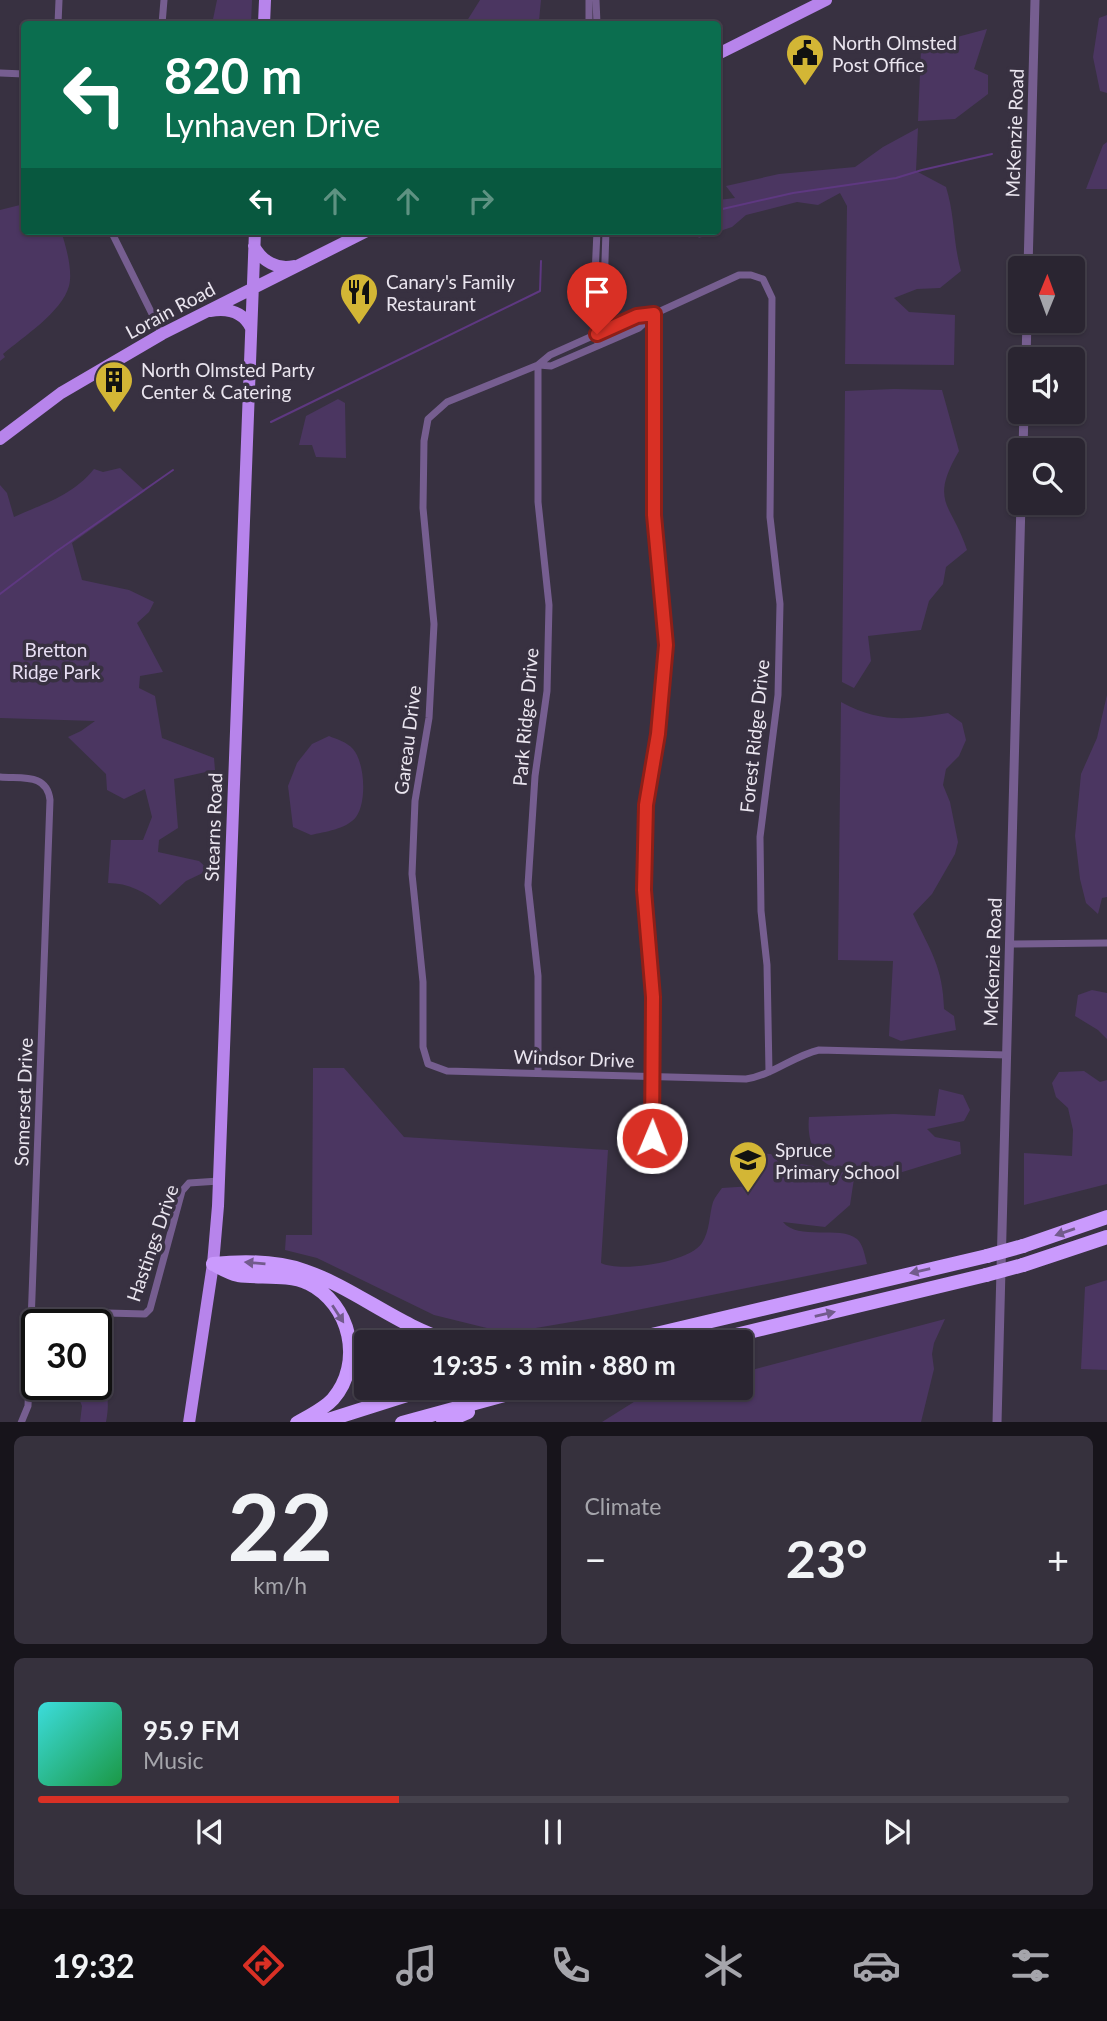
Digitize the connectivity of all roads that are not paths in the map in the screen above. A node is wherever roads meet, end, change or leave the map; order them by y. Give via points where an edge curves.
1 (59, 0) edge
2 (163, 0) edge
3 (265, 0) edge
4 (596, 0) edge
5 (826, 0) edge
6 (1035, 0) edge
7 (592, 10) edge
8 (58, 21) edge
9 (162, 21) edge
10 (264, 21) edge
11 (721, 52) edge
12 (0, 73) edge
13 (21, 74) edge
14 (113, 235) edge
15 (255, 235) edge
16 (360, 235) edge
17 (597, 235) edge
18 (606, 235) edge
19 (254, 246) junction
20 (1028, 256) edge
21 (298, 265) junction
22 (252, 288) junction
23 (207, 311) junction
24 (654, 314) junction
25 (251, 328) junction
26 (598, 332) junction
27 (162, 334) junction
28 (598, 345) junction
29 (538, 365) junction
30 (0, 439) edge
31 (1021, 515) edge
32 (0, 778) edge
33 (1107, 943) edge
34 (1011, 944) junction
35 (1007, 1055) junction
36 (428, 1064) joint
37 (538, 1072) junction
38 (769, 1072) junction
39 (653, 1077) junction
40 (652, 1138) dead end
41 (219, 1181) junction
42 (1107, 1217) edge
43 (1107, 1237) edge
44 (213, 1264) junction
45 (31, 1309) edge
46 (112, 1313) edge
47 (418, 1330) edge
48 (673, 1330) edge
49 (753, 1331) edge
50 (28, 1400) edge
51 (391, 1400) edge
52 (485, 1400) edge
53 (498, 1400) edge
54 (21, 1422) edge
55 (189, 1422) edge
56 (298, 1422) edge
57 (322, 1422) edge
58 (406, 1422) edge
59 (445, 1422) edge
60 (997, 1422) edge

1 - 8 street
2 - 9 street
3 - 10 main road
4 - 7 street
5 - 11 main road
6 - 20 street, McKenzie Road
12 - 13 street
14 - 27 street
15 - 19 main road, Stearns Road
16 - 21 main road, Lorain Road
17 - 26 street via 593,320
18 - 26 street via 603,319
19 - 21 main road via 271,263 289,268
19 - 22 main road, Stearns Road
21 - 22 main road, Lorain Road
22 - 23 main road, Lorain Road
22 - 25 main road, Stearns Road
23 - 25 main road via 232,311 247,319
23 - 27 main road, Lorain Road
24 - 26 street
24 - 28 street via 639,328
24 - 38 street, Forest Ridge Drive via 739,275 763,279 772,298 770,517 779,604 778,695 760,837
24 - 39 street via 654,515 666,645 646,805 644,890 653,997
25 - 41 main road, Stearns Road
26 - 28 street
26 - 29 street
27 - 30 main road, Lorain Road via 61,393
28 - 29 street via 551,366
29 - 36 street, Gareau Drive via 447,402 428,419 423,508 434,624 412,874
29 - 37 street, Park Ridge Drive via 538,502 549,605 547,691 535,776 528,885 538,976
31 - 34 street, McKenzie Road
32 - 45 street, Somerset Drive via 44,783 51,800
33 - 34 street
34 - 35 street, McKenzie Road
35 - 38 street, Windsor Drive via 820,1050
35 - 60 street, McKenzie Road
36 - 37 street, Windsor Drive via 447,1071
37 - 39 street, Windsor Drive
38 - 39 street, Windsor Drive via 746,1079
39 - 40 street
41 - 44 main road, Stearns Road
41 - 46 street, Hastings Drive via 189,1183 182,1191 150,1309 145,1314
42 -> 48 highway, bridge via 987,1256
49 -> 43 highway, bridge via 986,1275
47 -> 44 highway via 304,1271 234,1261
44 - 55 main road, Stearns Road
44 -> 56 highway via 235,1274 307,1283 327,1297 343,1318 351,1340 345,1378 332,1399
50 - 54 street, Somerset Drive
51 - 57 highway
52 - 58 highway
53 - 59 highway

